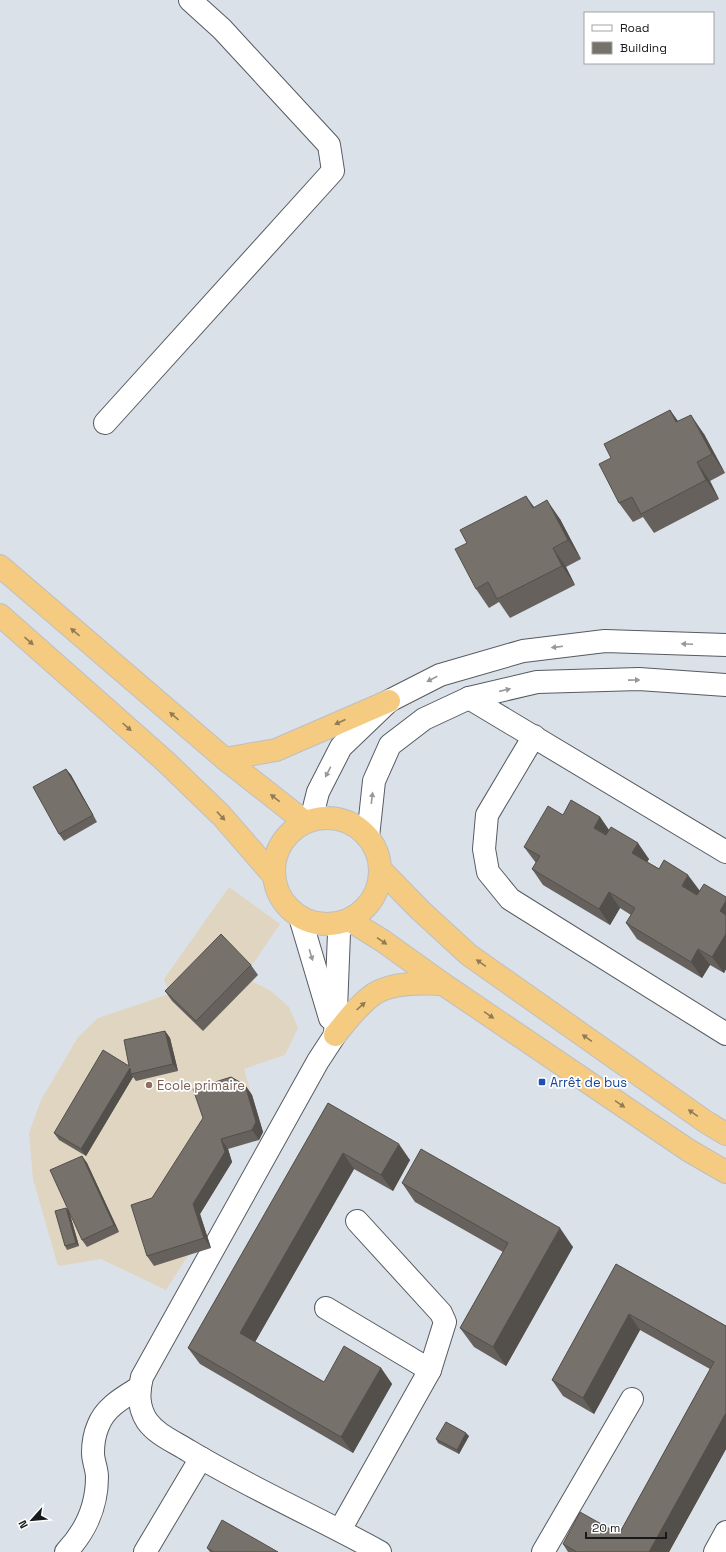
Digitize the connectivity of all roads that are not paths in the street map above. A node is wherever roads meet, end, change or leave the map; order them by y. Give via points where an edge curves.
1 (190, 0) edge
2 (105, 423) dead end
3 (0, 566) edge
4 (0, 615) edge
5 (726, 645) edge
6 (726, 684) edge
7 (469, 698) junction
8 (389, 701) junction
9 (534, 736) junction
10 (225, 759) junction
11 (308, 821) junction
12 (368, 837) junction
13 (726, 852) edge
14 (380, 869) junction
15 (274, 876) junction
16 (300, 918) junction
17 (346, 921) junction
18 (443, 984) junction
19 (726, 1034) edge
20 (335, 1035) junction
21 (726, 1134) edge
22 (726, 1172) edge
23 (357, 1221) dead end
24 (326, 1308) dead end
25 (430, 1370) junction
26 (140, 1387) junction
27 (632, 1398) dead end
28 (200, 1458) junction
29 (340, 1530) junction
30 (726, 1532) edge
31 (66, 1552) edge
32 (145, 1552) edge
33 (380, 1552) edge
34 (543, 1552) edge
35 (715, 1552) edge

1 - 2 street via 222,29 329,145 333,172
10 -> 3 highway
4 -> 15 highway via 165,761 221,815
5 -> 8 street via 605,641 522,651 440,675
7 -> 6 street via 537,682 639,679
7 - 9 street
12 -> 7 street via 374,781 390,745 424,719
8 -> 10 highway via 276,750
8 -> 11 street via 340,747 318,792
9 - 13 street
9 - 19 street via 487,815 484,849 488,872 510,899
11 -> 10 highway
11 - 12 highway via 327,818 342,820 356,826
11 - 15 highway via 291,831 280,844 274,860
12 - 14 highway via 374,847
14 - 17 highway via 379,885 372,899 362,911
21 -> 14 highway via 470,955 420,910
15 - 16 highway via 278,893 287,907
16 - 17 highway via 321,924
16 -> 20 street
17 -> 18 highway via 383,941
17 - 20 street via 339,933
20 -> 18 highway via 356,1010 374,994 396,986 420,982
18 -> 22 highway via 688,1150
20 - 26 street via 306,1082 142,1377
23 - 25 street via 441,1313 445,1322
24 - 25 street
25 - 29 street
26 - 28 street via 139,1402 148,1422 157,1432
26 - 31 street via 116,1402 98,1426 93,1453 97,1477 95,1500 87,1523 75,1543
27 - 34 street
28 - 29 street
28 - 32 street
29 - 33 street
30 - 35 street

